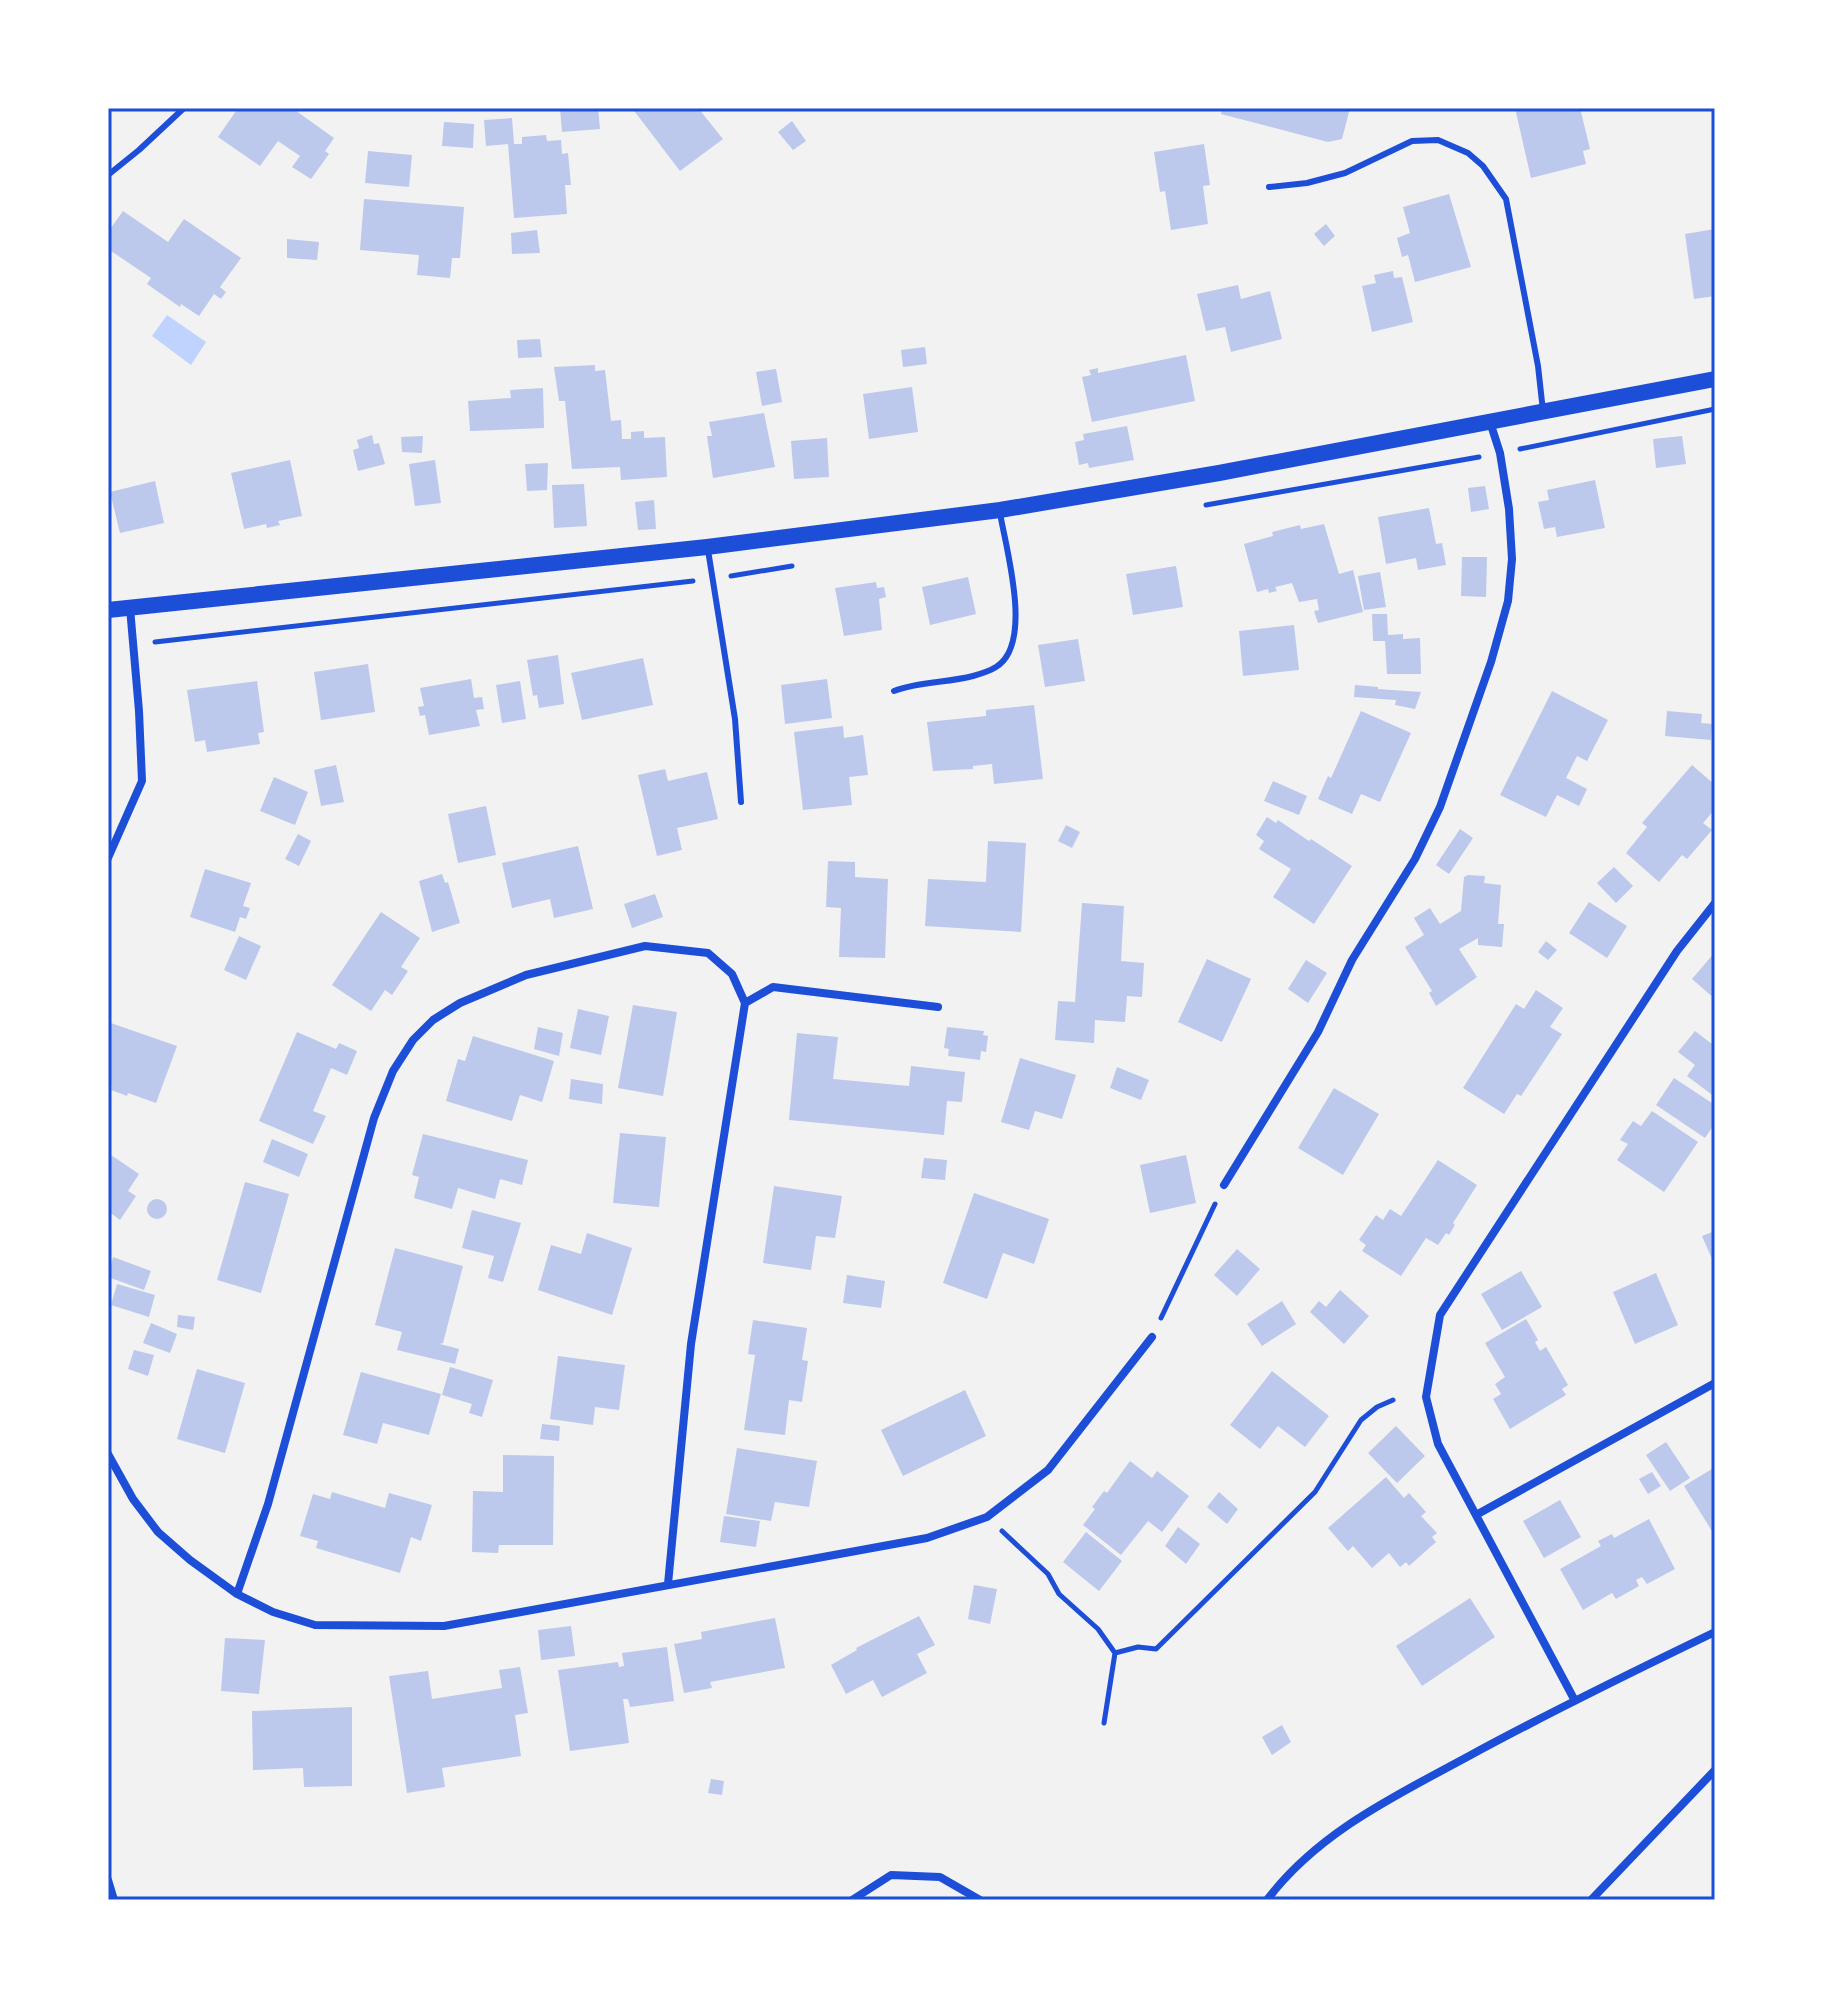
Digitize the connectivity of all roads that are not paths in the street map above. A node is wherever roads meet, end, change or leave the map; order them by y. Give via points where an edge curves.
1 (184, 108) edge
2 (108, 175) edge
3 (1269, 187) dead end
4 (1715, 379) edge
5 (1543, 411) junction
6 (1489, 421) junction
7 (1000, 510) junction
8 (707, 547) junction
9 (130, 608) junction
10 (108, 610) edge
11 (894, 691) dead end
12 (741, 802) dead end
13 (108, 858) edge
14 (1715, 903) edge
15 (745, 1003) junction
16 (938, 1007) dead end
17 (1224, 1185) road end
18 (1152, 1337) road end
19 (1715, 1383) edge
20 (109, 1458) edge
21 (1476, 1515) junction
22 (668, 1584) junction
23 (237, 1594) junction
24 (1715, 1632) edge
25 (1574, 1699) junction
26 (1715, 1770) edge
27 (108, 1880) edge
28 (114, 1900) edge
29 (852, 1900) edge
30 (980, 1900) edge
31 (1267, 1900) edge
32 (1591, 1900) edge

1 - 2 lane
3 - 5 lane via 1345,173 1412,141 1438,140 1468,153 1506,199
4 - 5 main road
5 - 6 main road
6 - 7 main road
6 - 17 street via 1500,453 1512,559 1502,630 1474,713 1415,859
7 - 8 main road
7 - 11 lane via 1017,618 1005,659 972,676
8 - 9 main road
8 - 12 lane via 735,719
9 - 10 main road
9 - 13 street via 142,781
14 - 21 street via 1677,951 1440,1315 1426,1397 1438,1444
15 - 16 street via 773,987
15 - 22 street via 691,1344
15 - 23 street via 732,974 708,953 645,946 526,975 460,1003 413,1040 393,1071 374,1118 268,1504
18 - 22 street via 1048,1470 987,1517 927,1538
19 - 21 street
20 - 23 street via 158,1532
21 - 25 street
22 - 23 street via 444,1626 315,1625
24 - 25 street
25 - 31 street via 1368,1811 1318,1848
26 - 32 street
27 - 28 street
29 - 30 street via 891,1875 940,1877

